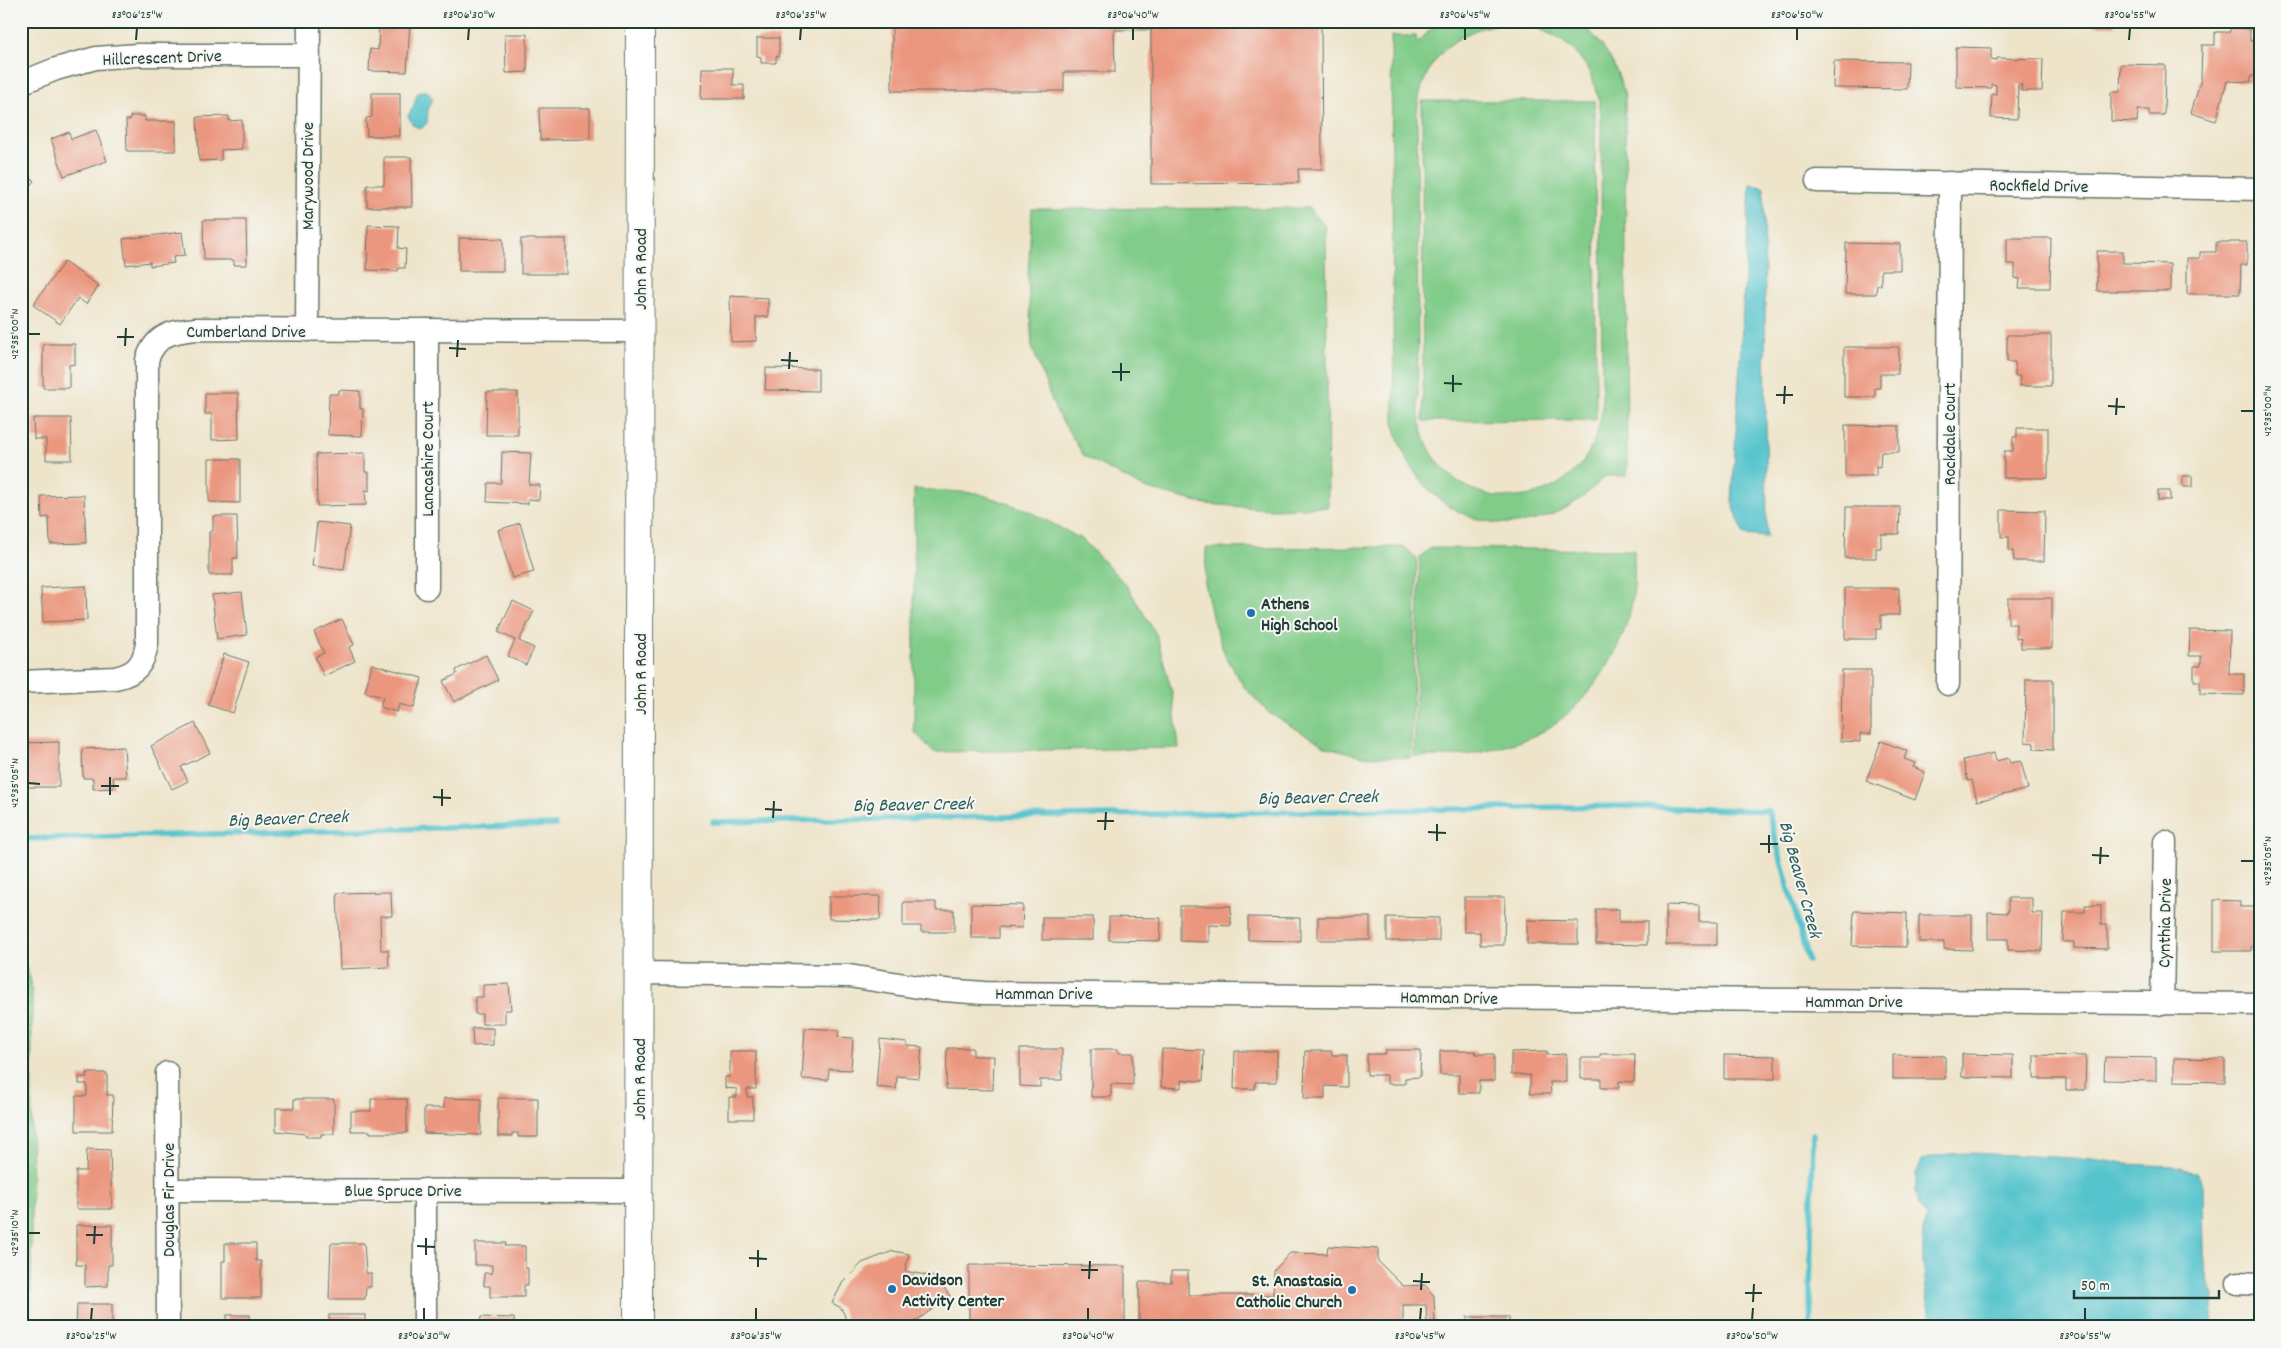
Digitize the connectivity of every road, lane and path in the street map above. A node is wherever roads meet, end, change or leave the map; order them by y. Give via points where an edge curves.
1 (309, 21) edge
2 (640, 21) edge
3 (307, 55) junction
4 (21, 84) edge
5 (1817, 180) dead end
6 (1950, 183) junction
7 (2260, 189) edge
8 (307, 330) junction
9 (427, 330) junction
10 (640, 331) junction
11 (427, 588) dead end
12 (21, 682) edge
13 (1948, 684) dead end
14 (2165, 842) dead end
15 (639, 973) junction
16 (2162, 1004) junction
17 (2260, 1004) edge
18 (167, 1072) dead end
19 (168, 1190) junction
20 (425, 1190) junction
21 (638, 1191) junction
22 (2238, 1283) dead end
23 (2260, 1284) edge
24 (168, 1327) edge
25 (425, 1327) edge
26 (638, 1327) edge

1 - 3 street, Marywood Drive
2 - 10 main road, John R Road
3 - 4 street, Hillcrescent Drive via 96,58 56,69
3 - 8 street, Marywood Drive
5 - 6 street, Rockfield Drive
6 - 7 street, Rockfield Drive
6 - 13 street, Rockdale Court
8 - 9 street, Cumberland Drive
8 - 12 street, Cumberland Drive via 182,330 168,333 155,343 147,360 146,654 142,664 126,676
9 - 10 street, Cumberland Drive
9 - 11 street, Lancashire Court
10 - 15 main road, John R Road
14 - 16 street, Cynthia Drive
15 - 16 street, Hamman Drive via 849,976 931,990 984,993
15 - 21 main road, John R Road
16 - 17 street, Hamman Drive
18 - 19 street, Douglas Fir Drive
19 - 20 street, Blue Spruce Drive
19 - 24 street, Douglas Fir Drive
20 - 21 street, Blue Spruce Drive
20 - 25 street
21 - 26 main road, John R Road
22 - 23 street

